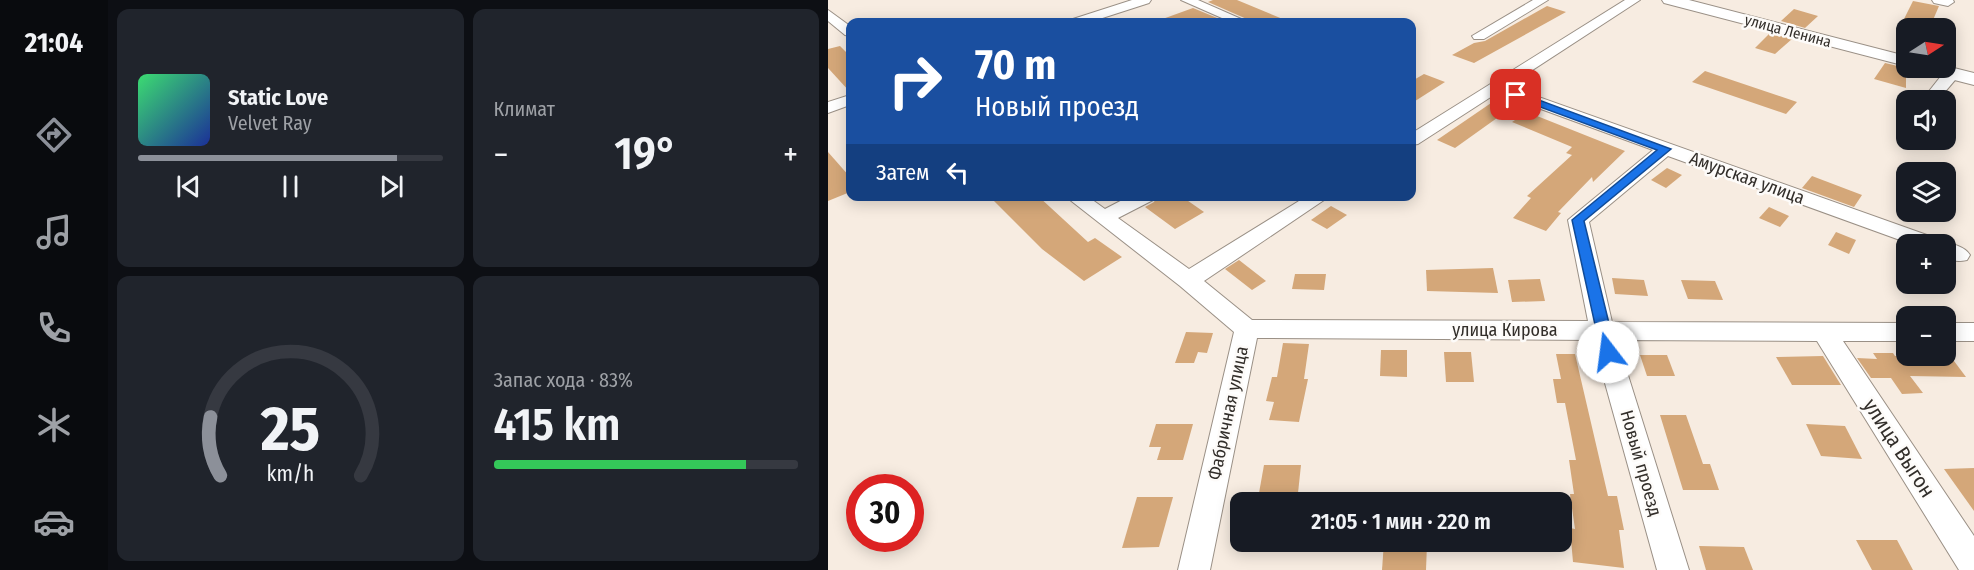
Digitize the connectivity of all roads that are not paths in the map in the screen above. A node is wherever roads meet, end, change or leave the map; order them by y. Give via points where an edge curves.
1 (1145, 0) edge
2 (1186, 0) edge
3 (1542, 0) edge
4 (1634, 0) edge
5 (1670, 0) edge
6 (828, 14) edge
7 (1090, 18) edge
8 (1231, 18) edge
9 (846, 29) edge
10 (1479, 36) dead end
11 (1896, 58) edge
12 (1965, 77) edge
13 (1495, 87) junction
14 (1938, 90) edge
15 (846, 101) edge
16 (828, 108) edge
17 (1416, 137) edge
18 (1665, 149) junction
19 (1081, 201) edge
20 (1136, 201) edge
21 (1313, 201) edge
22 (1103, 218) junction
23 (1903, 234) edge
24 (1188, 280) junction
25 (1247, 329) junction
26 (1602, 330) junction
27 (1824, 332) junction
28 (1896, 332) edge
29 (1956, 332) edge
30 (1974, 332) edge
31 (1974, 565) edge
32 (1194, 570) edge
33 (1673, 570) edge

1 - 7 street
2 - 8 street
3 - 10 street
4 - 13 street
5 - 11 main road, улица Ленина
6 - 9 street
12 - 14 street via 1946,79
13 - 17 street
13 - 18 street, Амурская улица
15 - 16 street
18 - 23 street, Амурская улица
18 - 26 street, Новый проезд via 1578,220
19 - 22 street, Фабричная улица
20 - 22 street
21 - 24 street
22 - 24 street, Фабричная улица
24 - 25 street, Фабричная улица
25 - 26 street, улица Кирова
25 - 32 street, Фабричная улица
26 - 27 street, улица Кирова
26 - 33 street, Новый проезд
27 - 28 street, улица Кирова
27 - 31 street, улица Выгон
29 - 30 street

